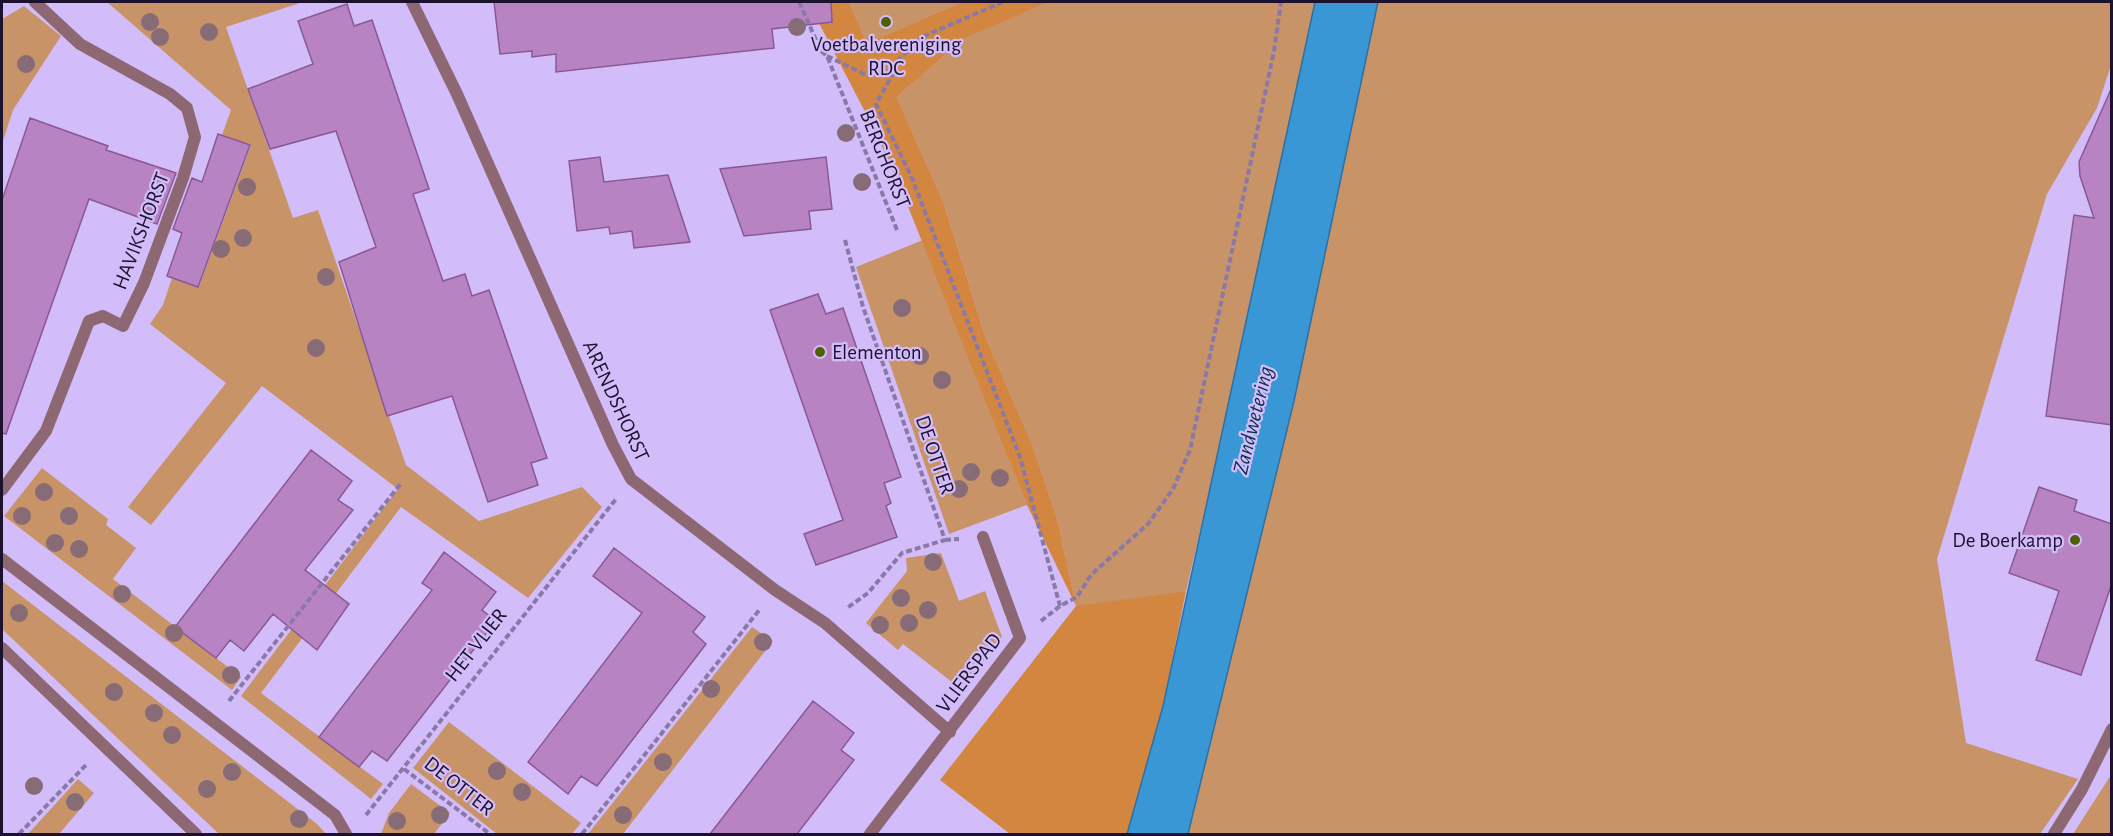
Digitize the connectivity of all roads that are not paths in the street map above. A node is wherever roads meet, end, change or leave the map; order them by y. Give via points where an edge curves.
1 (35, 2) edge
2 (412, 2) edge
3 (2, 490) edge
4 (983, 537) dead end
5 (2, 559) edge
6 (2, 648) edge
7 (2112, 729) edge
8 (950, 732) junction
9 (196, 834) edge
10 (346, 834) edge
11 (870, 834) edge
12 (2054, 834) edge

1 - 3 street, HAVIKSHORST via 80,44 187,108 195,136 148,272 123,326 103,316 89,321 46,431
2 - 8 street, ARENDSHORST via 631,479 775,590 825,623
4 - 8 street, VLIERSPAD via 1020,638
5 - 10 street via 335,815
6 - 9 street
7 - 12 street
8 - 11 street

